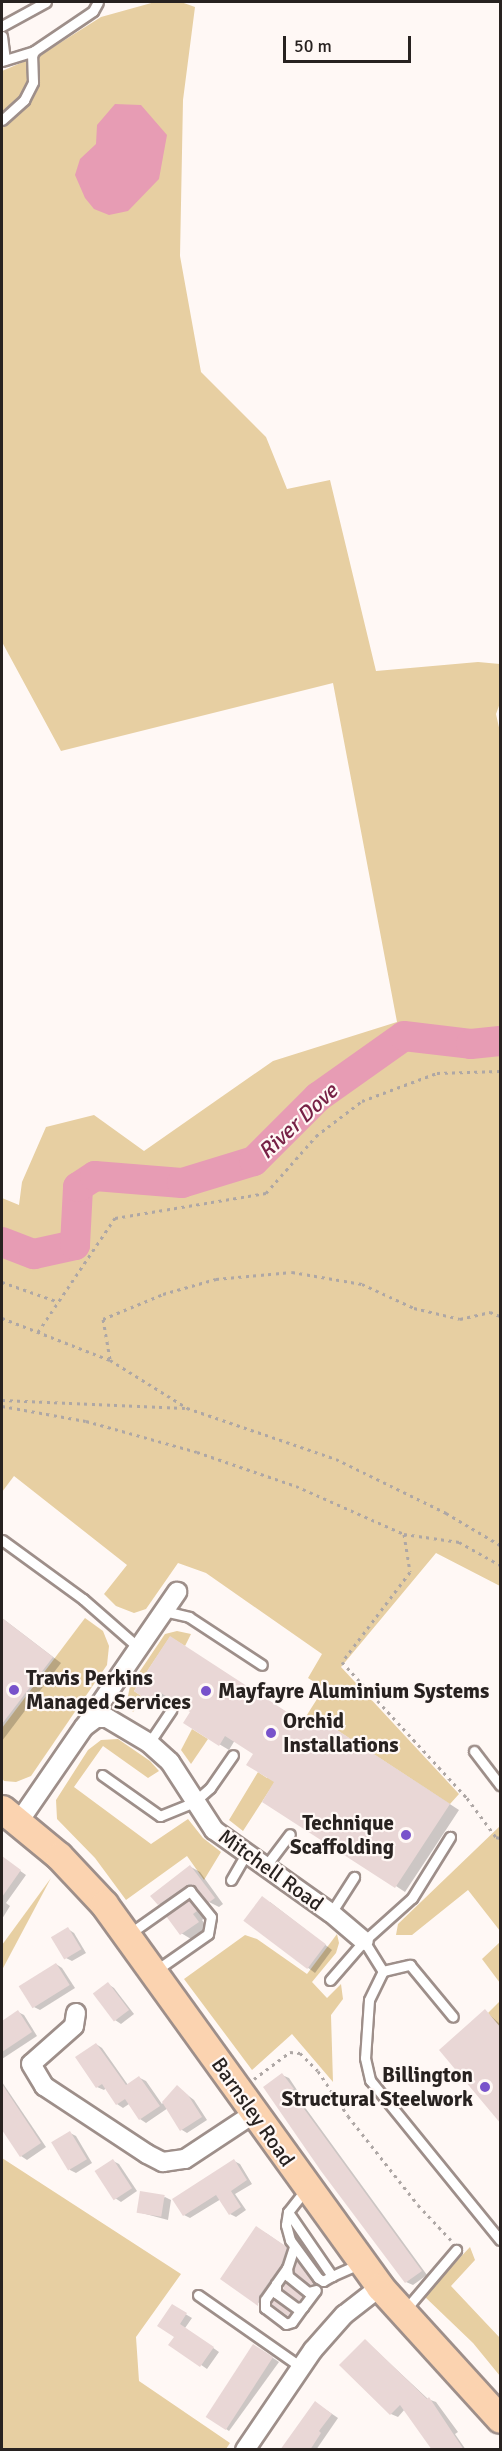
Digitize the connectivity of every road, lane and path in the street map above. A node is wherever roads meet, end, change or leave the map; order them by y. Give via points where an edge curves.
1 (46, 2) edge
2 (98, 2) edge
3 (2, 26) edge
4 (2, 36) edge
5 (34, 51) junction
6 (3, 60) edge
7 (2, 120) edge
8 (501, 1071) edge
9 (2, 1282) edge
10 (60, 1302) junction
11 (501, 1316) edge
12 (2, 1318) edge
13 (38, 1332) junction
14 (110, 1360) junction
15 (2, 1400) edge
16 (2, 1406) edge
17 (187, 1408) junction
18 (404, 1534) junction
19 (2, 1540) edge
20 (501, 1545) edge
21 (501, 1565) edge
22 (177, 1592) dead end
23 (164, 1611) junction
24 (140, 1648) junction
25 (262, 1665) dead end
26 (171, 1710) dead end
27 (84, 1727) junction
28 (149, 1743) junction
29 (474, 1751) dead end
30 (233, 1755) dead end
31 (102, 1775) dead end
32 (501, 1785) edge
33 (194, 1802) junction
34 (10, 1816) edge
35 (290, 1834) dead end
36 (450, 1837) dead end
37 (501, 1838) edge
38 (246, 1854) junction
39 (265, 1867) junction
40 (354, 1877) dead end
41 (231, 1880) dead end
42 (331, 1913) junction
43 (128, 1935) junction
44 (364, 1941) junction
45 (155, 1971) junction
46 (383, 1971) junction
47 (330, 1980) dead end
48 (76, 2013) dead end
49 (453, 2017) dead end
50 (238, 2092) junction
51 (253, 2114) junction
52 (307, 2187) junction
53 (288, 2212) junction
54 (501, 2240) edge
55 (294, 2247) junction
56 (456, 2250) joint
57 (362, 2262) junction
58 (287, 2268) junction
59 (328, 2279) junction
60 (276, 2284) junction
61 (380, 2287) junction
62 (315, 2291) junction
63 (198, 2295) dead end
64 (303, 2307) junction
65 (403, 2312) junction
66 (301, 2367) junction
67 (501, 2419) edge
68 (245, 2450) edge

1 - 3 lane
2 - 5 lane via 93,11
4 - 6 lane
5 - 6 lane
5 - 7 lane via 33,82 24,100
8 - 10 path via 437,1073 362,1101 316,1136 266,1193 116,1218
9 - 10 path
10 - 13 path
11 - 14 path via 489,1312 460,1319 414,1308 362,1284 292,1272 216,1279 163,1294 103,1319
12 - 13 path
13 - 14 path
14 - 17 path
15 - 17 path
16 - 18 path via 86,1420 197,1452 296,1486
17 - 20 path via 336,1459
18 - 21 path via 459,1542
18 - 37 path via 410,1572 342,1662 467,1798 496,1837
19 - 24 lane via 83,1599
22 - 23 street
23 - 24 street
23 - 25 lane via 189,1617
24 - 27 street
26 - 28 lane
27 - 28 street, Mitchell Road via 96,1718 107,1718
27 - 34 street
28 - 33 street, Mitchell Road via 170,1762
29 - 32 lane
30 - 33 lane via 210,1788
31 - 33 lane via 160,1816
33 - 38 street, Mitchell Road via 214,1830
34 - 43 main road, Barnsley Road via 83,1880
35 - 39 lane
36 - 44 lane via 412,1898
38 - 39 street, Mitchell Road
38 - 41 lane
39 - 42 street, Mitchell Road
40 - 42 lane
42 - 44 street, Mitchell Road
43 - 45 main road, Barnsley Road
43 - 45 lane via 190,1891 204,1906 211,1917 207,1934
44 - 46 lane
44 - 47 lane
45 - 50 main road, Barnsley Road
46 - 49 lane via 410,1965
46 - 54 lane via 369,2000 365,2058 370,2080
48 - 51 street via 74,2026 31,2064 44,2086 147,2154 163,2162 185,2159
50 - 51 main road, Barnsley Road
50 - 56 path via 290,2052 300,2053 318,2071 418,2205 450,2237
51 - 52 main road, Barnsley Road
52 - 53 lane
52 - 57 main road, Barnsley Road
53 - 55 lane via 286,2225
53 - 59 lane
55 - 58 lane
55 - 59 lane via 318,2278
56 - 65 lane
57 - 59 lane
57 - 61 main road, Barnsley Road
58 - 60 lane
58 - 62 lane via 288,2276 308,2292
59 - 62 lane
60 - 64 lane via 276,2293 297,2308
60 - 64 lane via 265,2300 265,2308 286,2324
61 - 65 main road, Barnsley Road
61 - 66 street via 344,2315
62 - 64 lane
63 - 66 lane
65 - 67 main road, Barnsley Road
66 - 68 street

